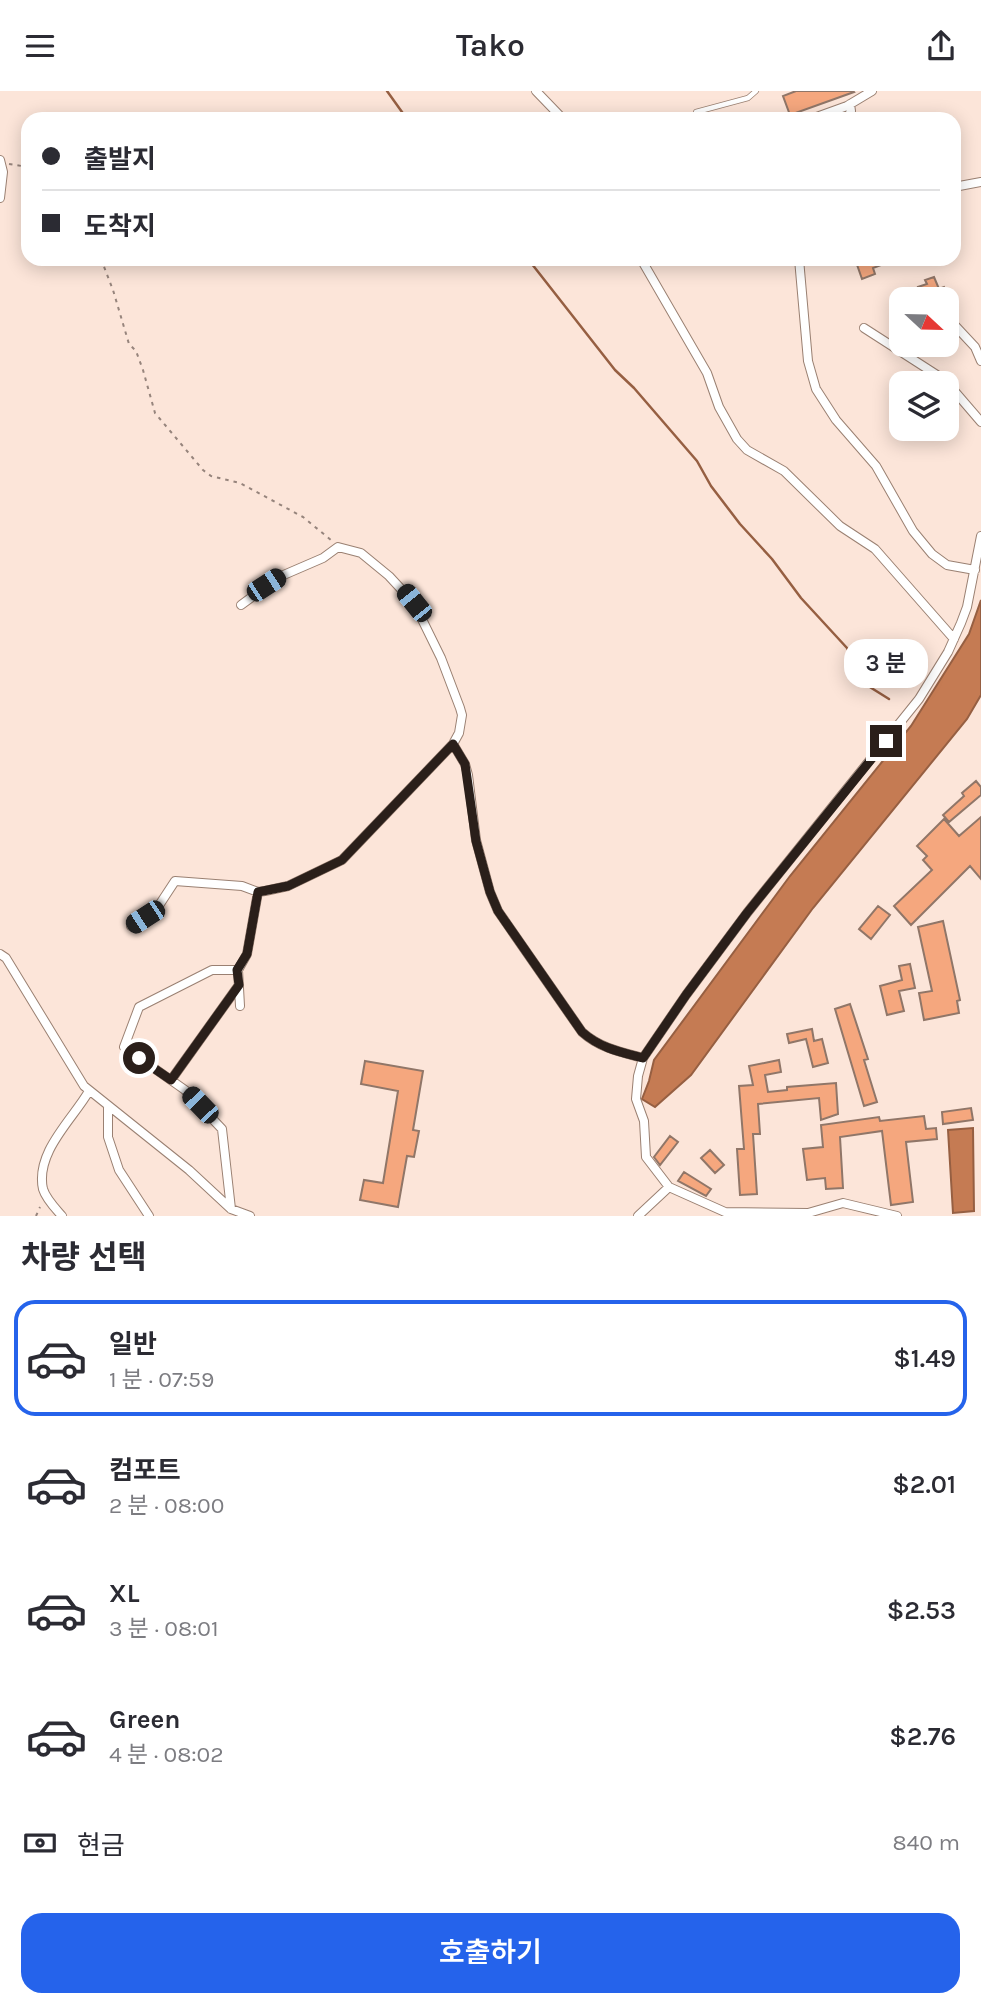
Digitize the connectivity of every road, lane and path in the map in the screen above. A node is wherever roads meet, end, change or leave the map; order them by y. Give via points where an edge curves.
1 (536, 91) edge
2 (756, 91) edge
3 (869, 92) edge
4 (850, 104) junction
5 (557, 112) edge
6 (696, 112) edge
7 (829, 112) edge
8 (850, 112) edge
9 (1, 162) edge
10 (21, 166) edge
11 (981, 182) edge
12 (961, 186) edge
13 (0, 198) edge
14 (104, 266) edge
15 (645, 266) edge
16 (800, 266) edge
17 (864, 328) dead end
18 (959, 330) edge
19 (981, 361) edge
20 (981, 422) edge
21 (981, 536) edge
22 (338, 547) junction
23 (975, 570) junction
24 (241, 605) dead end
25 (954, 639) junction
26 (453, 744) junction
27 (258, 892) junction
28 (131, 926) dead end
29 (0, 954) edge
30 (237, 970) junction
31 (239, 985) junction
32 (240, 1006) dead end
33 (643, 1058) junction
34 (171, 1080) junction
35 (89, 1091) junction
36 (108, 1107) junction
37 (669, 1187) junction
38 (232, 1209) junction
39 (62, 1216) edge
40 (149, 1216) edge
41 (250, 1216) edge
42 (638, 1216) edge
43 (897, 1216) edge

1 - 5 street
2 - 6 lane via 748,98
3 - 4 street
4 - 7 street
4 - 8 street
9 - 10 path
9 - 13 street
11 - 12 street
14 - 22 path via 159,420 211,476 240,483 303,517
15 - 25 street via 697,354 737,439 784,471 840,526 876,549
16 - 23 street via 808,361 822,400 876,466 906,520 932,554 947,565
17 - 20 street via 937,375
18 - 19 street
21 - 23 street
22 - 24 street via 278,577
22 - 26 street via 361,553 403,590 422,615 462,715
23 - 25 street
25 - 33 street via 902,721 747,913
26 - 27 street via 342,860 288,886
26 - 33 street via 465,764 476,841 498,911 582,1032 593,1042
27 - 28 street via 242,886 175,881 154,913
27 - 30 street via 247,954
29 - 35 street
30 - 31 street
30 - 34 street via 212,970 139,1007 124,1047
31 - 32 street
31 - 34 street
33 - 37 street via 636,1099 644,1121 646,1157
34 - 38 street via 222,1129
35 - 36 street
35 - 39 street via 61,1129 46,1162 44,1189
36 - 38 street
36 - 40 street via 108,1137 119,1170
37 - 42 street
37 - 43 street via 725,1212 808,1213 843,1203
38 - 41 street

